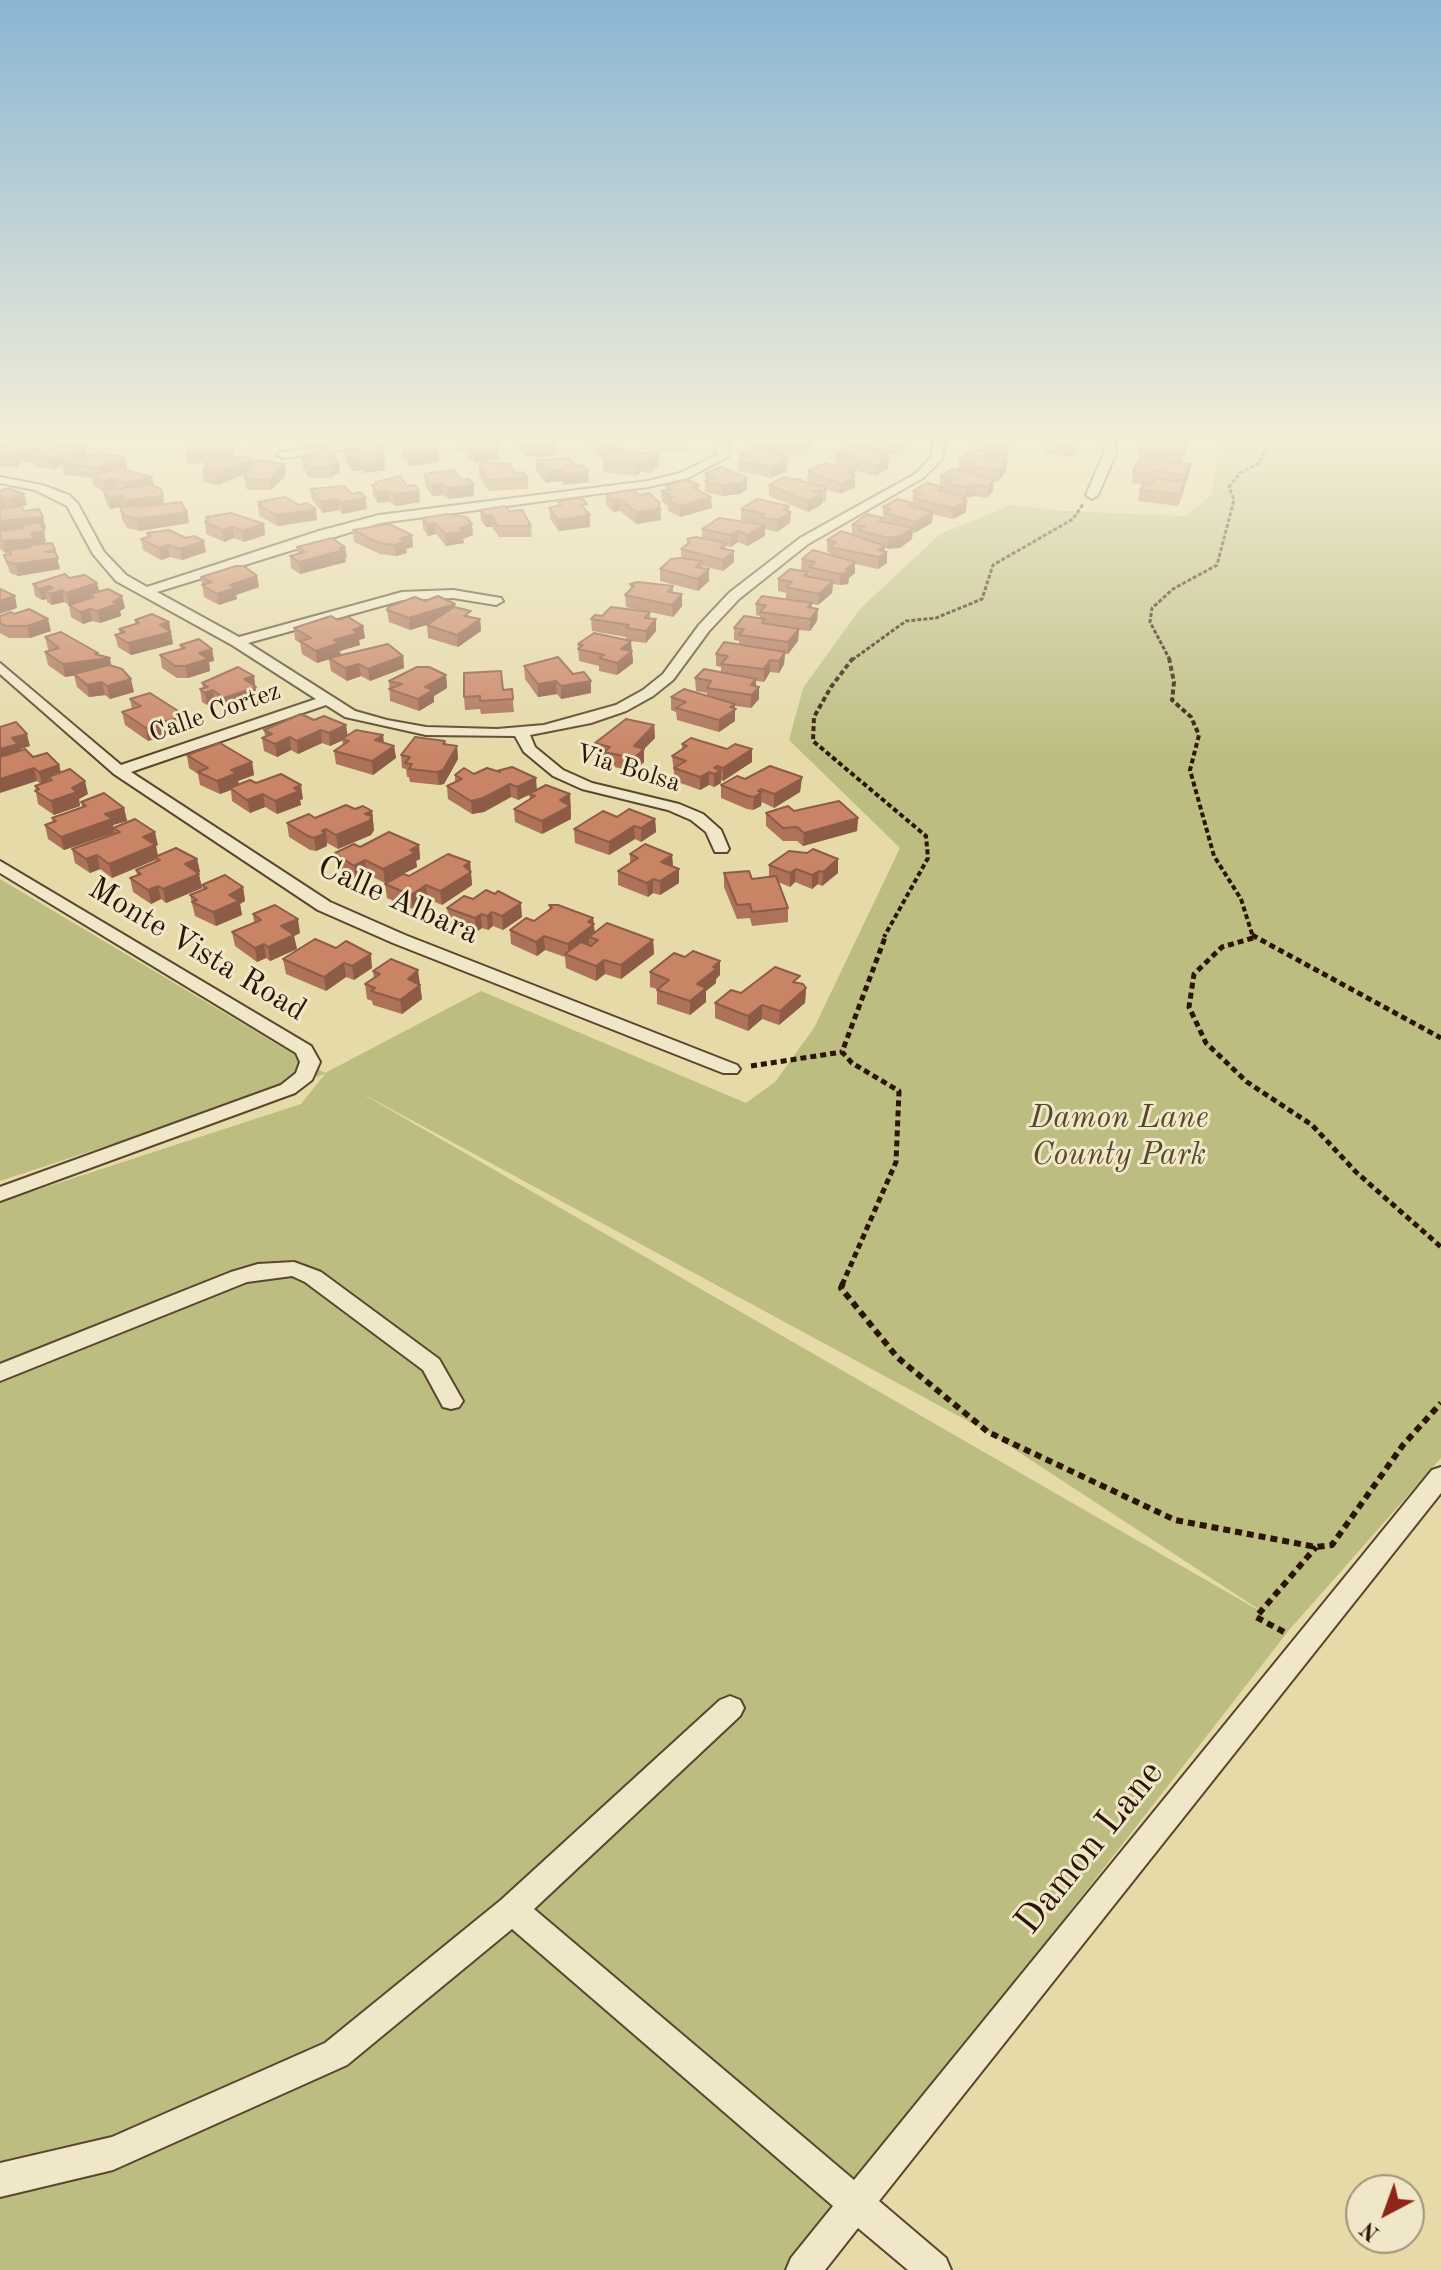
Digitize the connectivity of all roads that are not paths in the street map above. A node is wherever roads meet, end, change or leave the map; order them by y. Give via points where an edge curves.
1 (95, 544) edge
2 (293, 544) edge
3 (800, 544) edge
4 (148, 591) junction
5 (496, 601) dead end
6 (237, 642) junction
7 (0, 667) edge
8 (326, 700) junction
9 (521, 732) junction
10 (119, 771) junction
11 (721, 849) dead end
12 (0, 866) edge
13 (730, 1069) road end
14 (0, 1194) edge
15 (0, 1373) edge
16 (451, 1401) dead end
17 (1441, 1476) edge
18 (730, 1708) dead end
19 (512, 1910) junction
20 (0, 2180) edge
21 (856, 2202) junction
22 (803, 2270) edge
23 (934, 2270) edge

1 - 4 street via 108,567
2 - 4 street
3 - 9 street via 734,596 668,677 648,693 586,720
4 - 6 street
5 - 6 street via 453,594 402,596
6 - 8 street
7 - 10 street, Calle Albara
8 - 9 street via 350,714 405,728
8 - 10 street, Calle Cortez
9 - 11 street, Via Bolsa via 529,749 558,773 697,817 713,830
10 - 13 street, Calle Albara via 324,906
12 - 14 street, Monte Vista Road via 304,1050 310,1062 305,1076 288,1089
15 - 16 street via 239,1277 285,1269 313,1277 431,1365
17 - 21 street, Damon Lane
18 - 19 street
19 - 20 street via 336,2054 113,2153
19 - 21 street
21 - 22 street, Damon Lane
21 - 23 street

